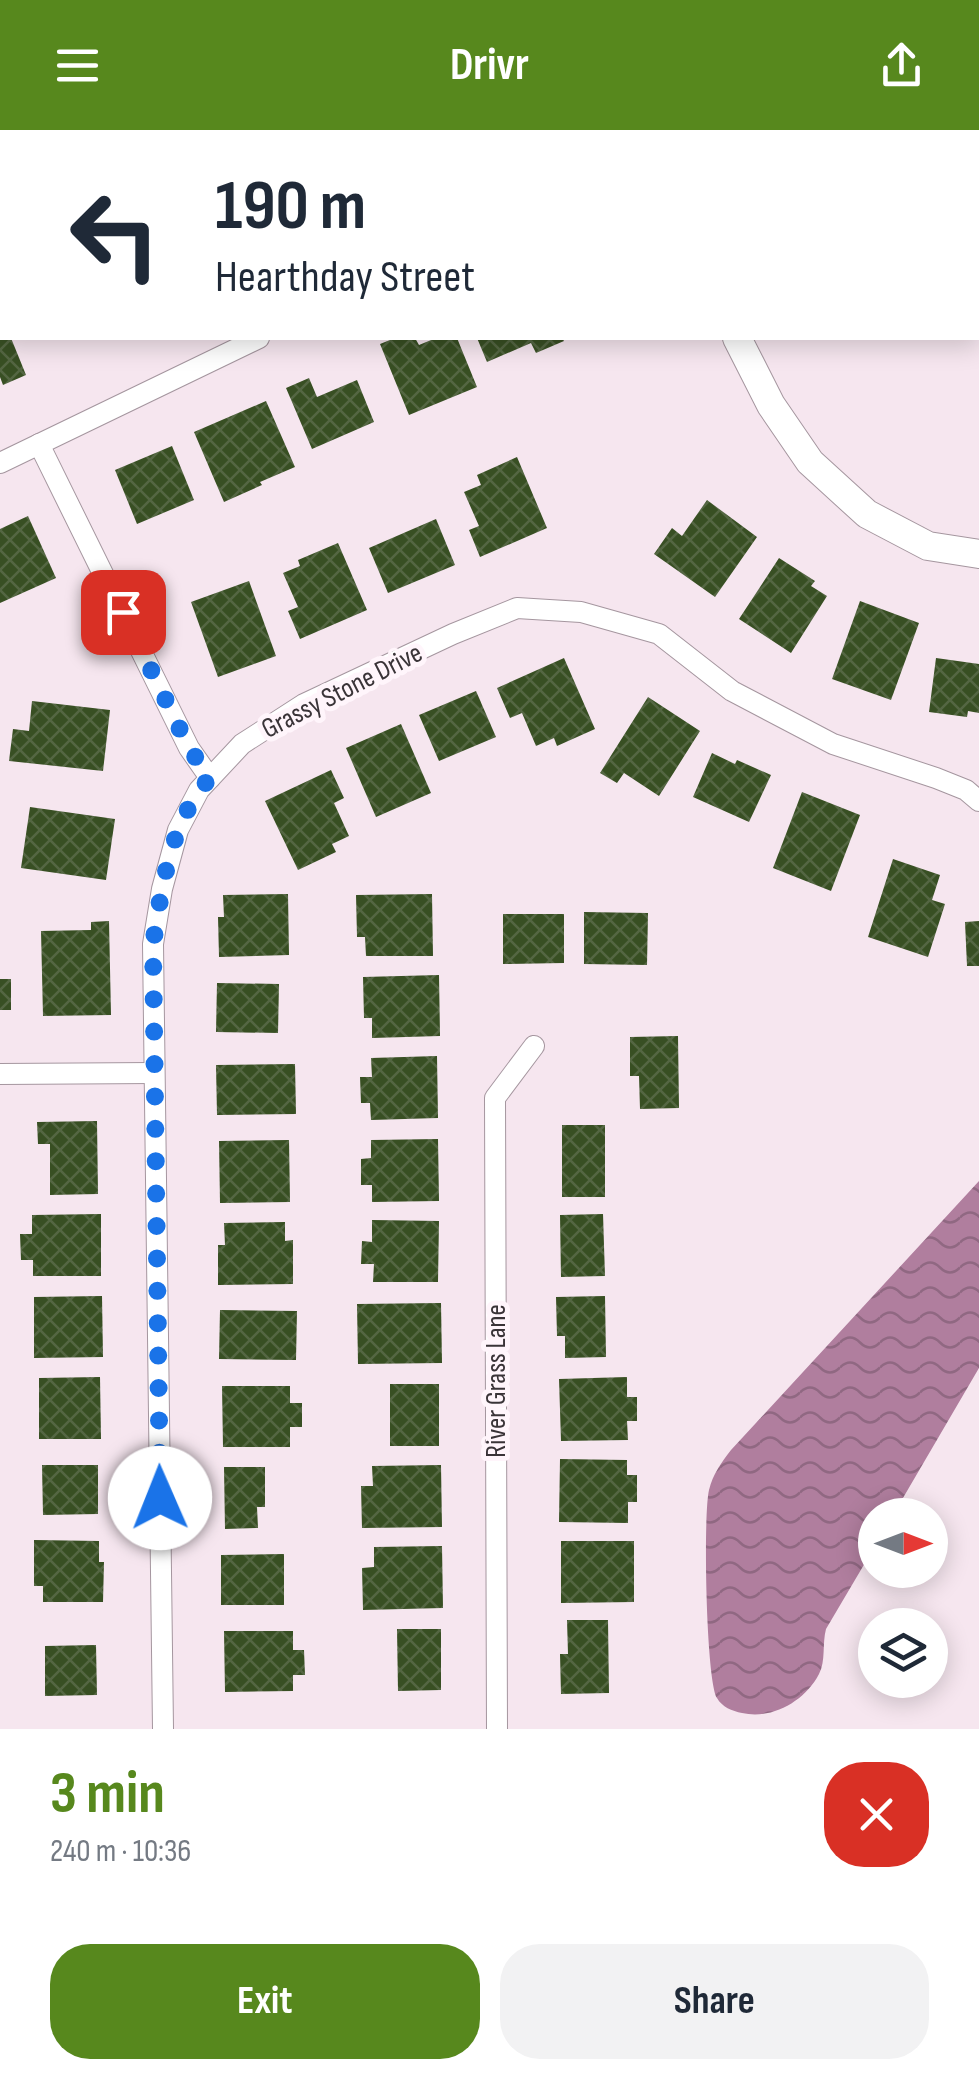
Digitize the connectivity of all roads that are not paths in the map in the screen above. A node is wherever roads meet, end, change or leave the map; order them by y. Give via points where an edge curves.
1 (255, 340) edge
2 (738, 340) edge
3 (39, 444) junction
4 (0, 463) edge
5 (979, 554) edge
6 (210, 778) junction
7 (979, 802) edge
8 (534, 1046) dead end
9 (154, 1073) junction
10 (0, 1074) edge
11 (163, 1729) edge
12 (498, 1729) edge

1 - 3 street
2 - 5 street via 810,462 867,514 928,546
3 - 4 street
3 - 6 street via 189,748
6 - 7 street, Grassy Stone Drive via 242,744 304,704 517,608 580,612 659,634 732,690 833,744 936,778
6 - 9 street, Grassy Stone Drive via 178,830 162,889 153,944
8 - 12 street, River Grass Lane via 495,1098
9 - 10 street
9 - 11 street, Grassy Stone Drive

